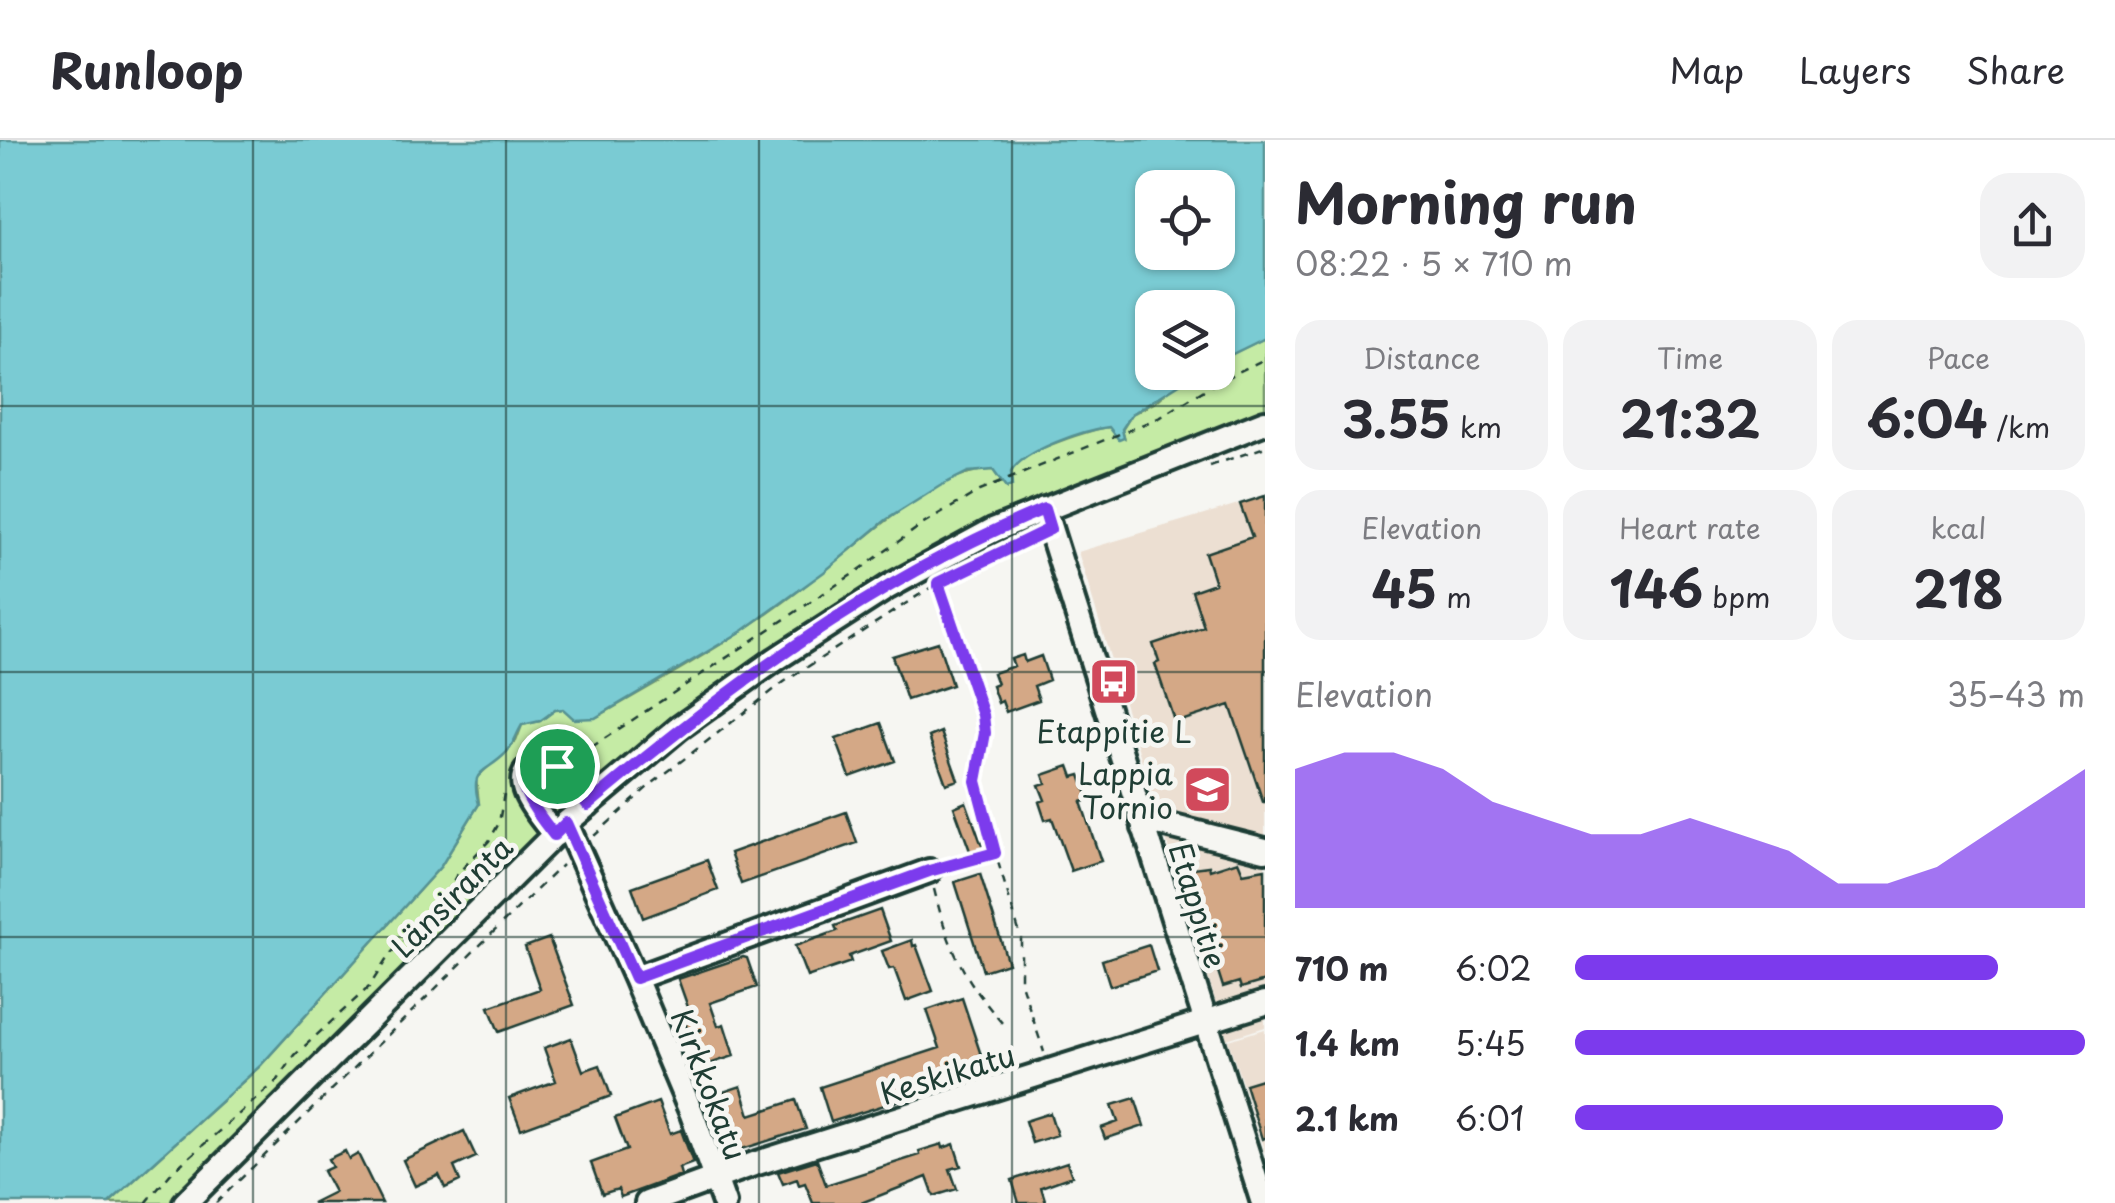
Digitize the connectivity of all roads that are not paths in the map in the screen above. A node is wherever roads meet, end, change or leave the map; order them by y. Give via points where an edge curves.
1 (1265, 422) edge
2 (1047, 519) junction
3 (588, 805) junction
4 (1144, 828) junction
5 (560, 829) junction
6 (1265, 850) edge
7 (929, 871) road end
8 (635, 978) junction
9 (1265, 1002) edge
10 (1204, 1022) junction
11 (715, 1178) junction
12 (185, 1203) edge
13 (648, 1203) edge
14 (724, 1203) edge
15 (1263, 1203) edge

1 - 2 street, Länsiranta
2 - 3 street, Länsiranta via 993,530 888,587 679,728
2 - 4 street, Etappitie
3 - 5 street, Länsiranta
3 - 5 street, Kirkkokatu via 557,766 539,763 524,774 530,802
4 - 6 street via 1158,824
4 - 10 street, Etappitie
5 - 8 street, Kirkkokatu via 579,848
5 - 12 street, Länsiranta
7 - 8 street
8 - 11 street, Kirkkokatu
9 - 10 street, Keskikatu
10 - 11 street, Keskikatu
10 - 15 street, Etappitie
11 - 13 street, Keskikatu
11 - 14 street, Kirkkokatu

